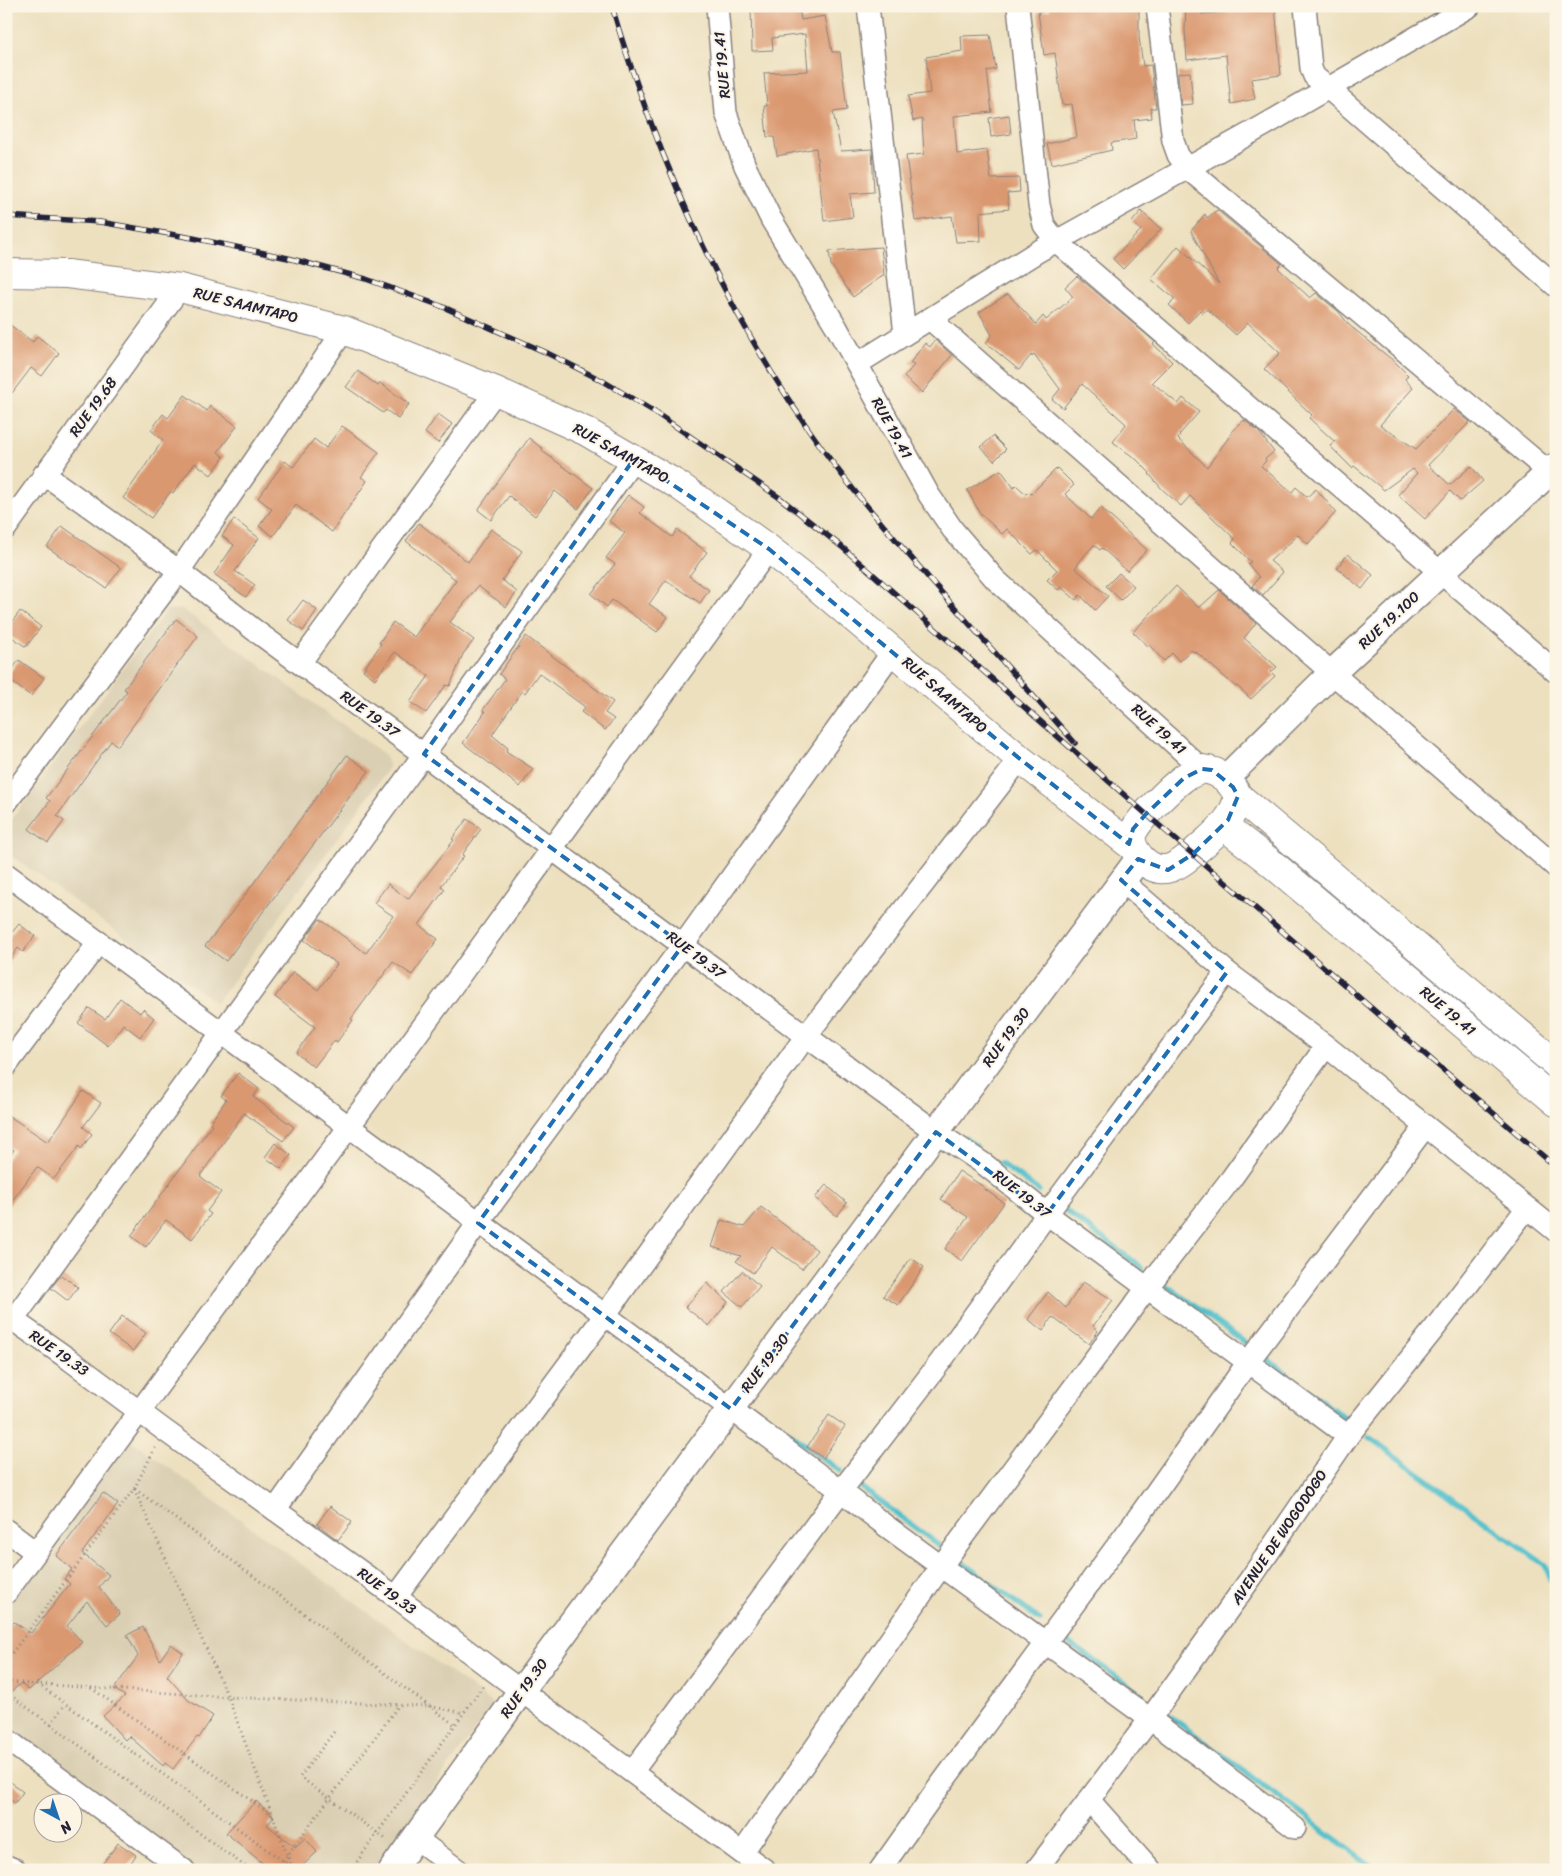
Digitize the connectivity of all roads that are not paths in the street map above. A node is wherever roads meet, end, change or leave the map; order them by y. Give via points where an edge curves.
1 (717, 6) edge
2 (868, 6) edge
3 (1018, 6) edge
4 (1157, 6) edge
5 (1305, 6) edge
6 (1470, 6) edge
7 (1327, 89) junction
8 (1187, 168) junction
9 (1056, 241) junction
10 (6, 273) edge
11 (1556, 286) edge
12 (180, 288) junction
13 (930, 319) junction
14 (344, 330) junction
15 (905, 334) junction
16 (857, 364) junction
17 (496, 391) junction
18 (634, 459) junction
19 (1554, 472) edge
20 (44, 474) junction
21 (6, 528) edge
22 (769, 549) junction
23 (178, 571) junction
24 (1440, 573) junction
25 (893, 651) junction
26 (300, 662) junction
27 (1556, 672) edge
28 (1332, 674) junction
29 (424, 754) junction
30 (1020, 759) junction
31 (1222, 781) junction
32 (6, 804) edge
33 (1224, 826) junction
34 (552, 849) junction
35 (1137, 852) junction
36 (1556, 867) edge
37 (6, 874) edge
38 (1121, 880) junction
39 (99, 942) junction
40 (683, 945) junction
41 (1227, 972) junction
42 (222, 1033) junction
43 (806, 1036) junction
44 (1326, 1046) junction
45 (1556, 1064) edge
46 (6, 1066) edge
47 (1556, 1102) edge
48 (349, 1127) junction
49 (1425, 1127) junction
50 (936, 1132) junction
51 (1527, 1208) junction
52 (1047, 1214) junction
53 (478, 1223) junction
54 (1556, 1232) edge
55 (1147, 1288) junction
56 (605, 1315) junction
57 (10, 1318) edge
58 (1248, 1362) junction
59 (731, 1409) junction
60 (140, 1412) junction
61 (1348, 1436) junction
62 (842, 1491) junction
63 (274, 1510) junction
64 (6, 1530) edge
65 (36, 1552) junction
66 (942, 1565) junction
67 (6, 1593) edge
68 (396, 1597) junction
69 (1046, 1643) junction
70 (521, 1691) junction
71 (1150, 1719) junction
72 (6, 1739) edge
73 (632, 1772) junction
74 (1090, 1800) junction
75 (1294, 1828) dead end
76 (403, 1853) edge
77 (742, 1853) junction
78 (6, 1866) edge
79 (16, 1870) edge
80 (184, 1870) edge
81 (458, 1870) edge
82 (765, 1870) edge
83 (880, 1870) edge
84 (1036, 1870) edge
85 (1151, 1870) edge

1 - 16 street, RUE 19.41 via 726,113 745,166 771,219
2 - 15 street
3 - 9 street via 1039,205 1044,225
4 - 8 street via 1173,141
5 - 7 street via 1311,68
6 - 7 street
7 - 8 street
7 - 11 street
8 - 9 street
8 - 19 street
9 - 13 street
9 - 24 street
10 - 12 main road, RUE SAAMTAPO via 67,274
12 - 14 main road, RUE SAAMTAPO
12 - 20 street, RUE 19.68
13 - 15 street
13 - 28 street
14 - 17 main road, RUE SAAMTAPO
14 - 23 street
15 - 16 street
16 - 31 street, RUE 19.41 via 929,495 953,530 995,579
17 - 18 main road, RUE SAAMTAPO via 585,431
17 - 26 street
18 - 22 main road, RUE SAAMTAPO via 678,485
18 - 29 street
19 - 24 street, RUE 19.100
20 - 21 street, RUE 19.68
20 - 23 street, RUE 19.37
22 - 25 main road, RUE SAAMTAPO
22 - 34 street
23 - 26 street, RUE 19.37
23 - 32 street
24 - 27 street
24 - 28 street, RUE 19.100
25 - 30 main road, RUE SAAMTAPO
25 - 40 street
26 - 29 street, RUE 19.37
28 - 31 street, RUE 19.100
28 - 36 street
29 - 34 street, RUE 19.37
29 - 42 street
30 - 35 main road, RUE SAAMTAPO
30 - 43 street
31 - 33 main road, RUE SAAMTAPO via 1236,806
31 - 35 main road via 1184,778 1134,829 1131,838
31 - 45 main road, RUE 19.41
33 - 35 main road, RUE SAAMTAPO via 1193,854 1168,870 1157,870
33 - 47 main road, RUE 19.41
34 - 40 street, RUE 19.37
34 - 48 street
35 - 38 street, RUE 19.30
37 - 39 street
38 - 41 street
38 - 50 street, RUE 19.30
39 - 42 street
39 - 46 street
40 - 43 street, RUE 19.37
40 - 53 street
41 - 44 street
41 - 52 street
42 - 48 street
42 - 57 street
43 - 50 street, RUE 19.37
43 - 56 street
44 - 49 street
44 - 55 street via 1231,1179
48 - 53 street
48 - 60 street
49 - 51 street
49 - 58 street
50 - 52 street, RUE 19.37 via 984,1164
50 - 59 street, RUE 19.30
51 - 54 street
51 - 61 street, AVENUE DE WOGODOGO
52 - 55 street, RUE 19.37
52 - 62 street
53 - 56 street
53 - 63 street
55 - 58 street, RUE 19.37
55 - 66 street
56 - 59 street
56 - 68 street
57 - 60 street, RUE 19.33
58 - 61 street, RUE 19.37
58 - 69 street
59 - 62 street
59 - 70 street, RUE 19.30
60 - 63 street, RUE 19.33
60 - 65 street
61 - 71 street, AVENUE DE WOGODOGO
62 - 66 street
62 - 73 street
63 - 68 street, RUE 19.33
64 - 65 street
65 - 67 street
66 - 69 street
66 - 77 street
68 - 70 street, RUE 19.33
69 - 71 street
69 - 83 street
70 - 73 street, RUE 19.33
70 - 76 street, RUE 19.30
71 - 74 street, AVENUE DE WOGODOGO
71 - 75 street
72 - 80 street
73 - 77 street, RUE 19.33
74 - 84 street, AVENUE DE WOGODOGO
74 - 85 street
76 - 81 street
77 - 82 street, RUE 19.33
78 - 79 street

